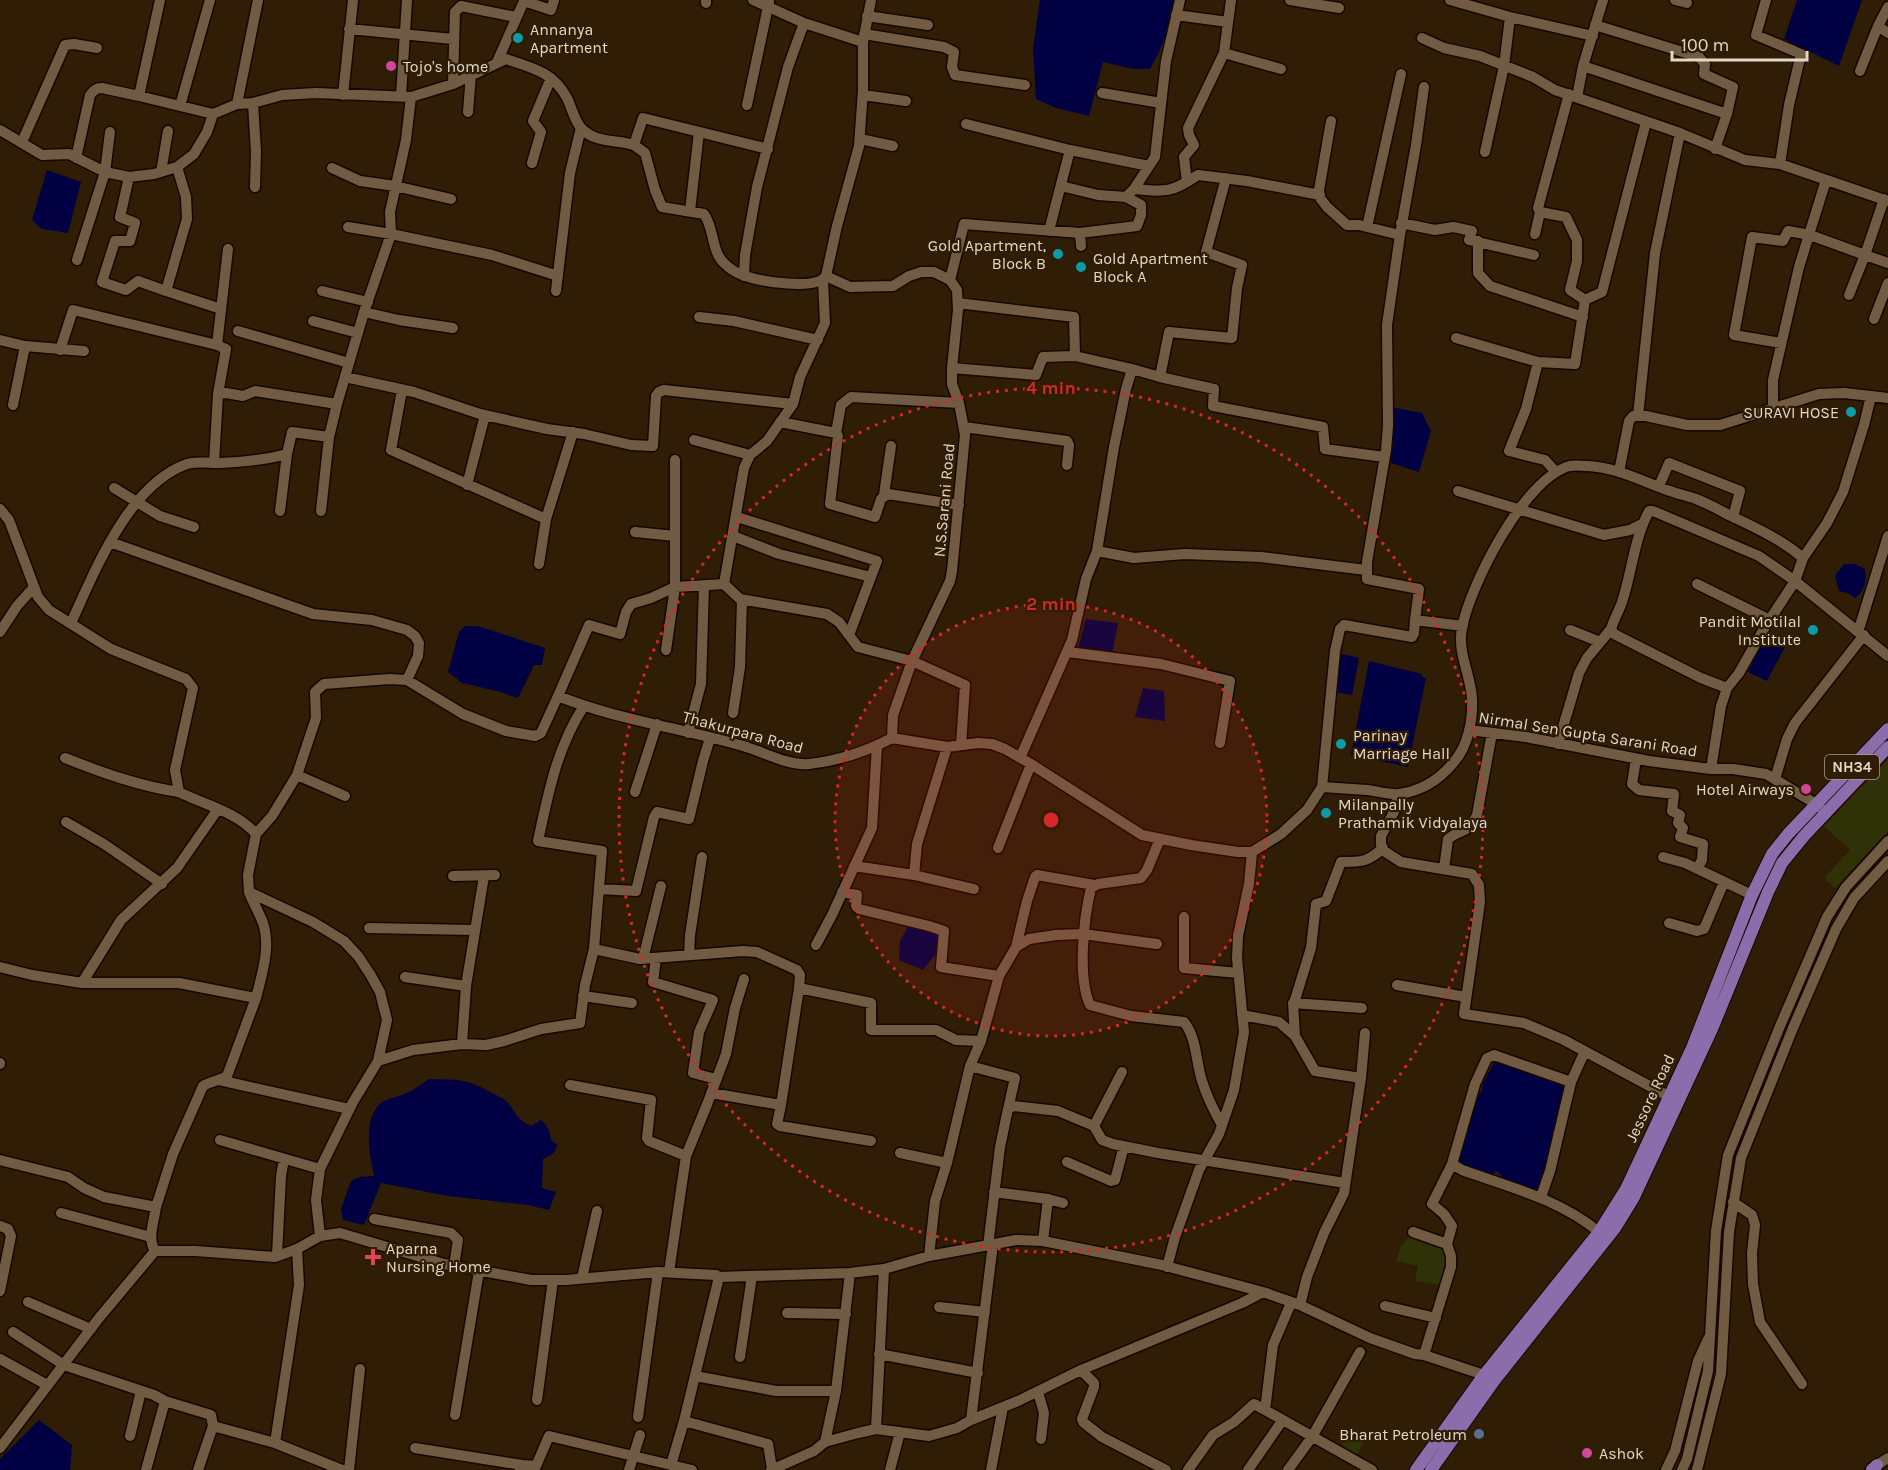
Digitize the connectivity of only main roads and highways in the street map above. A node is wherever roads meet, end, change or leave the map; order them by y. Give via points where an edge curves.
1 (1888, 729) edge
2 (1888, 747) edge
3 (1821, 808) junction
4 (1443, 1454) junction
5 (1416, 1470) edge
6 (1431, 1470) edge
7 (1440, 1470) edge

1 - 3 main road, Jessore Road / NH34
2 - 3 main road, Jessore Road
3 - 4 main road, Jessore Road via 1776,876 1712,1029 1634,1197 1604,1243 1494,1381
3 - 5 main road, Jessore Road via 1788,834 1772,855 1752,895 1692,1048 1630,1182 1599,1232 1484,1375
4 - 6 main road, Jessore Road
4 - 7 main road

